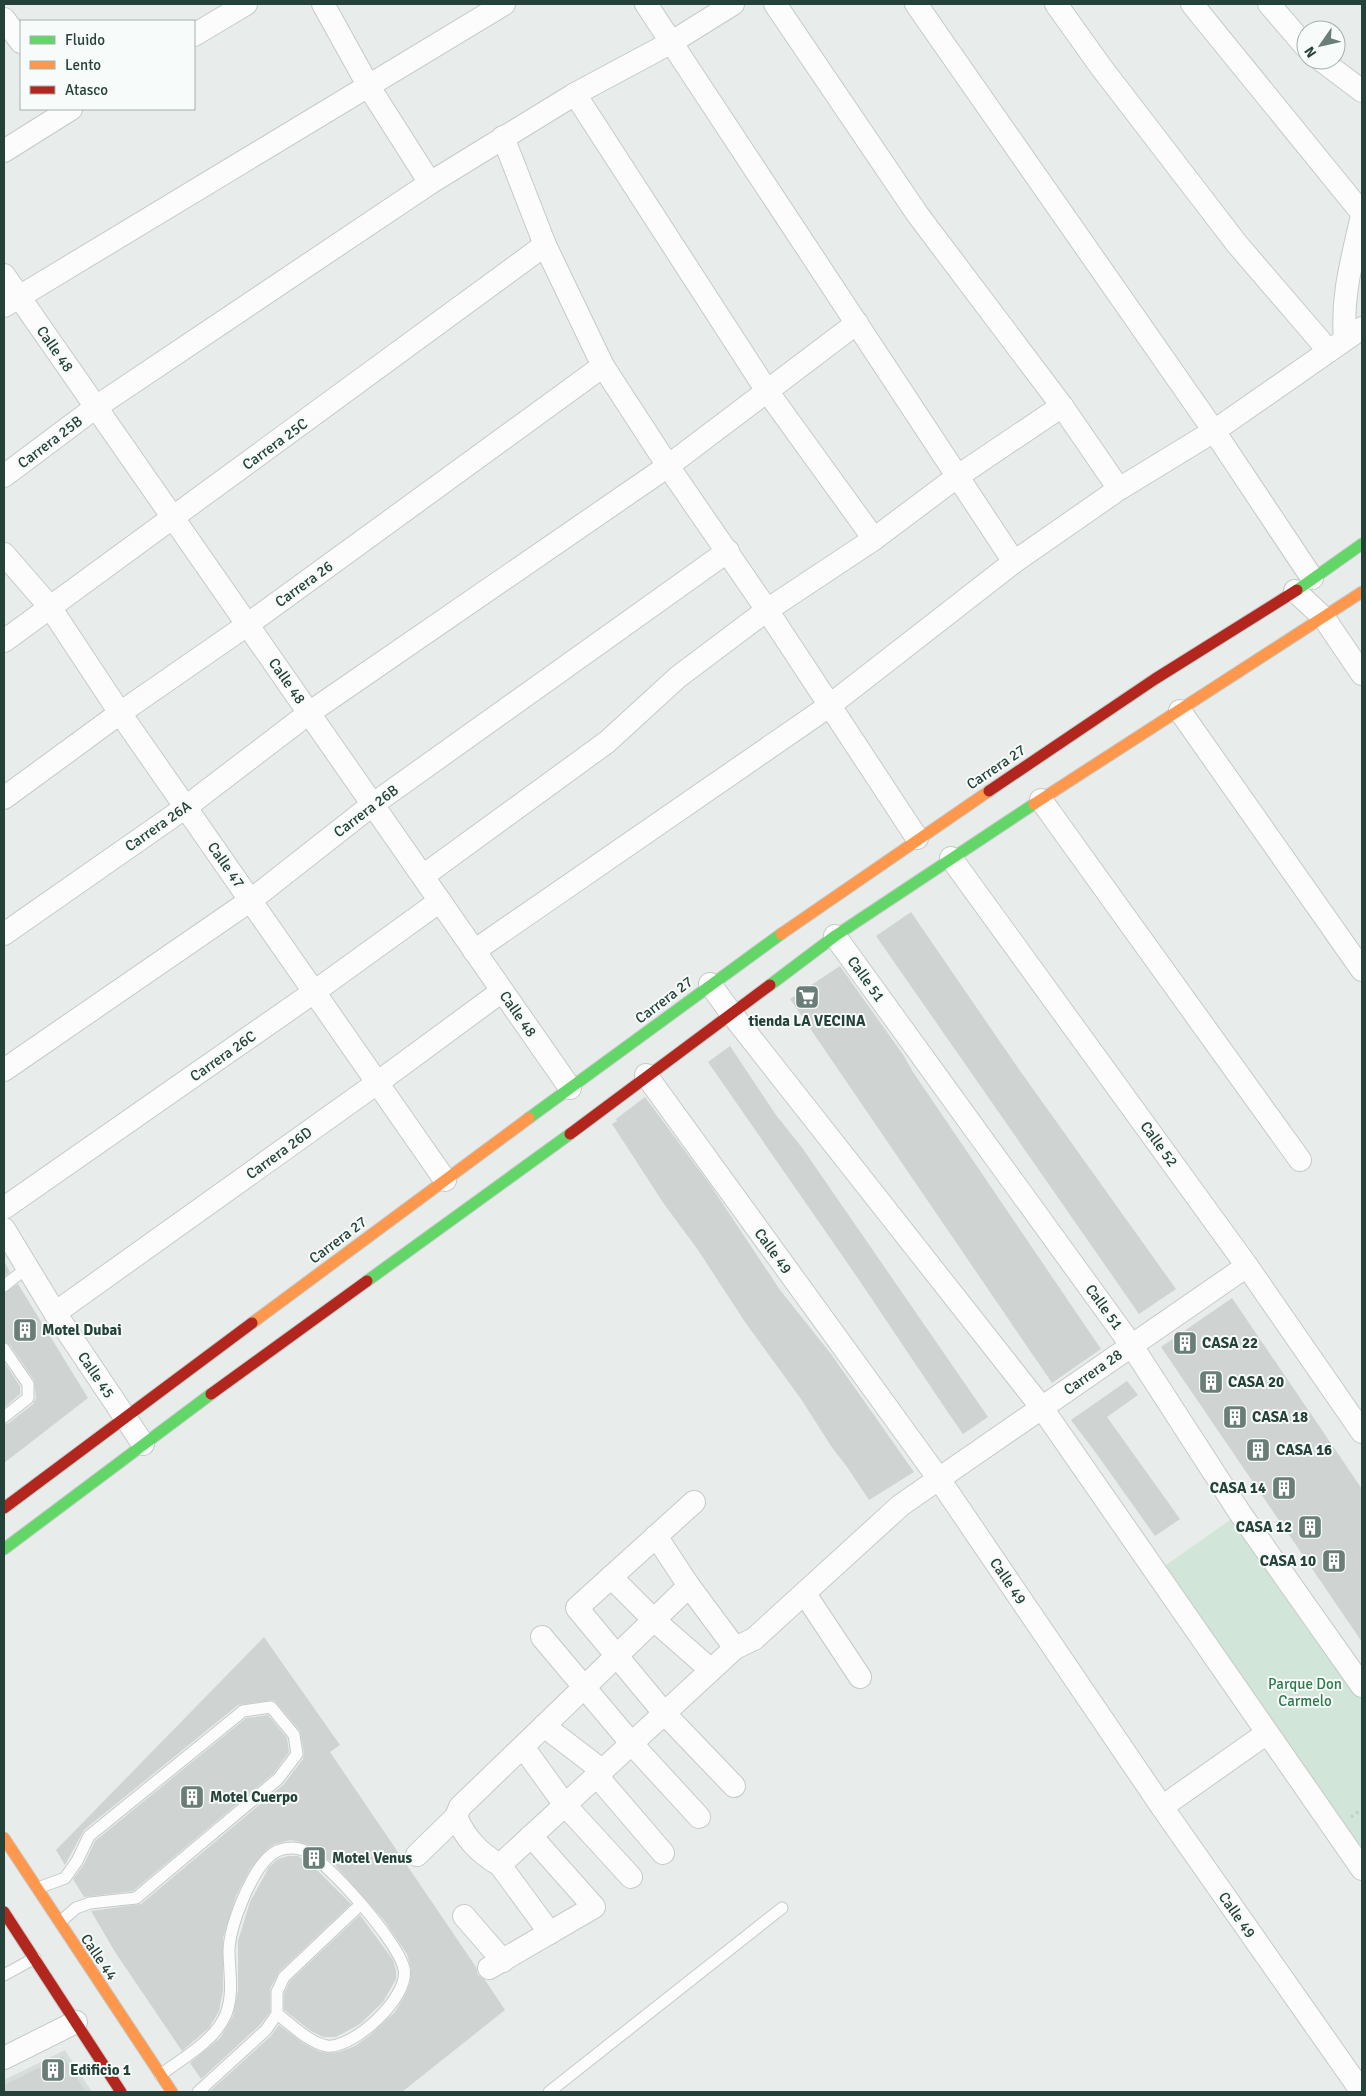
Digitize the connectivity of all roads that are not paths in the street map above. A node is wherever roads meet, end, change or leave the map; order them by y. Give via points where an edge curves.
1 (246, 4) edge
2 (323, 4) edge
3 (504, 4) edge
4 (646, 4) edge
5 (733, 4) edge
6 (775, 4) edge
7 (916, 4) edge
8 (1056, 4) edge
9 (1192, 4) edge
10 (1269, 4) edge
11 (4, 19) edge
12 (195, 34) edge
13 (1296, 35) edge
14 (20, 41) edge
15 (672, 42) junction
16 (1334, 70) edge
17 (369, 87) junction
18 (1362, 92) edge
19 (575, 94) junction
20 (68, 110) edge
21 (503, 137) junction
22 (4, 151) edge
23 (430, 183) junction
24 (1362, 214) edge
25 (545, 245) junction
26 (4, 275) edge
27 (11, 301) edge
28 (857, 323) junction
29 (1345, 339) edge
30 (602, 366) junction
31 (767, 391) junction
32 (1062, 406) junction
33 (96, 407) junction
34 (1214, 431) junction
35 (668, 466) junction
36 (4, 476) edge
37 (958, 476) junction
38 (1119, 489) junction
39 (173, 518) junction
40 (874, 539) junction
41 (1362, 544) edge
42 (728, 551) junction
43 (4, 554) edge
44 (1014, 562) junction
45 (1304, 585) junction
46 (1362, 592) edge
47 (50, 608) junction
48 (767, 610) junction
49 (1324, 618) junction
50 (247, 625) junction
51 (4, 641) edge
52 (1362, 674) edge
53 (829, 706) junction
54 (1180, 710) junction
55 (120, 713) junction
56 (309, 713) junction
57 (4, 798) edge
58 (1041, 800) junction
59 (372, 805) junction
60 (186, 807) junction
61 (917, 838) junction
62 (951, 858) junction
63 (422, 876) junction
64 (251, 900) junction
65 (440, 901) junction
66 (4, 934) edge
67 (835, 936) junction
68 (474, 951) junction
69 (1362, 970) edge
70 (710, 984) junction
71 (502, 991) junction
72 (314, 992) junction
73 (730, 1013) junction
74 (4, 1070) edge
75 (646, 1075) junction
76 (377, 1083) junction
77 (570, 1088) junction
78 (1300, 1160) dead end
79 (445, 1180) junction
80 (4, 1208) edge
81 (4, 1229) edge
82 (1247, 1266) junction
83 (28, 1267) junction
84 (4, 1286) edge
85 (55, 1313) junction
86 (1132, 1346) junction
87 (4, 1349) edge
88 (1042, 1408) junction
89 (4, 1417) edge
90 (124, 1417) junction
91 (1362, 1432) edge
92 (143, 1444) junction
93 (939, 1479) junction
94 (694, 1502) dead end
95 (4, 1508) edge
96 (656, 1536) junction
97 (4, 1550) edge
98 (611, 1577) junction
99 (689, 1586) junction
100 (805, 1594) junction
101 (655, 1621) junction
102 (542, 1637) dead end
103 (734, 1648) junction
104 (618, 1656) junction
105 (711, 1670) junction
106 (860, 1677) dead end
107 (1362, 1686) edge
108 (585, 1688) junction
109 (665, 1714) junction
110 (544, 1726) junction
111 (1267, 1733) junction
112 (632, 1744) junction
113 (523, 1747) junction
114 (600, 1774) junction
115 (734, 1786) dead end
116 (565, 1805) junction
117 (1162, 1807) junction
118 (456, 1817) junction
119 (699, 1817) dead end
120 (531, 1836) junction
121 (4, 1838) edge
122 (663, 1853) dead end
123 (417, 1855) dead end
124 (500, 1865) junction
125 (1362, 1870) edge
126 (630, 1877) dead end
127 (36, 1889) junction
128 (361, 1904) junction
129 (782, 1908) dead end
130 (4, 1912) edge
131 (464, 1916) dead end
132 (58, 1923) junction
133 (550, 1933) junction
134 (35, 1958) junction
135 (4, 1975) edge
136 (277, 2014) junction
137 (76, 2022) junction
138 (4, 2058) edge
139 (160, 2075) junction
140 (121, 2092) edge
141 (172, 2092) edge
142 (198, 2092) edge
143 (548, 2092) edge
144 (1362, 2092) edge

1 - 12 street
2 - 17 street
3 - 17 street
4 - 15 street
5 - 15 street, Carrera 25B
6 - 32 street via 918,215
7 - 34 street
8 - 29 street via 1237,244
9 - 24 street
10 - 13 street
11 - 14 street
15 - 19 street, Carrera 25B
15 - 28 street
16 - 18 street
17 - 23 street
17 - 27 street
19 - 21 street, Carrera 25B
19 - 31 street
20 - 22 street
21 - 23 street, Carrera 25B
21 - 25 street
23 - 33 street, Carrera 25B
24 - 29 street via 1344,294
25 - 30 street
25 - 39 street, Carrera 25C
26 - 27 street, Calle 48
27 - 33 street, Calle 48
28 - 31 street, Carrera 26A
28 - 37 street
29 - 34 street
30 - 35 street
30 - 50 street, Carrera 26
31 - 35 street, Carrera 26A
31 - 40 street
32 - 37 street
32 - 38 street
33 - 36 street, Carrera 25B
33 - 39 street, Calle 48
34 - 38 street
34 - 45 street
35 - 42 street
35 - 56 street, Carrera 26A
37 - 40 street
37 - 44 street
38 - 44 street
39 - 47 street, Carrera 25C
39 - 50 street, Calle 48
40 - 48 street
41 - 45 street, Carrera 27
42 - 48 street
42 - 59 street, Carrera 26B
43 - 47 street, Calle 47
44 - 53 street
45 - 49 street
45 - 61 street, Carrera 27 via 1155,679
46 - 49 street
47 - 51 street, Carrera 25C
47 - 55 street, Calle 47
48 - 53 street
48 - 63 street via 678,677 607,742
49 - 52 street
49 - 54 street
50 - 55 street, Carrera 26
50 - 56 street, Calle 48
53 - 61 street
53 - 68 street
54 - 58 street
54 - 69 street
55 - 57 street, Carrera 26
55 - 60 street, Calle 47
56 - 59 street, Calle 48
56 - 60 street, Carrera 26A
58 - 62 street
58 - 78 street
59 - 63 street, Calle 48
59 - 64 street, Carrera 26B
60 - 64 street, Calle 47
60 - 66 street, Carrera 26A
61 - 70 street, Carrera 27
62 - 67 street
62 - 82 street, Calle 52
63 - 65 street, Calle 48
64 - 72 street, Calle 47
64 - 74 street, Carrera 26B
65 - 68 street, Calle 48
65 - 72 street, Carrera 26C
67 - 73 street
67 - 86 street, Calle 51
68 - 71 street, Calle 48
70 - 73 street
70 - 77 street, Carrera 27
71 - 76 street, Carrera 26D
71 - 77 street, Calle 48
72 - 76 street, Calle 47
72 - 80 street, Carrera 26C
73 - 75 street
73 - 88 street
75 - 92 street
75 - 93 street, Calle 49
76 - 79 street, Calle 47
76 - 85 street, Carrera 26D
77 - 79 street, Carrera 27
79 - 90 street, Carrera 27
81 - 83 street, Calle 45
82 - 86 street, Carrera 28
82 - 91 street, Calle 52
83 - 84 lane
83 - 85 street, Calle 45
85 - 90 street, Calle 45
86 - 88 street, Carrera 28
86 - 107 street, Calle 51 via 1240,1513
87 - 89 lane via 28,1384 28,1398
88 - 93 street, Carrera 28
88 - 111 street
90 - 92 street, Calle 45
90 - 95 street, Carrera 27
92 - 97 street
93 - 100 street, Carrera 28 via 901,1505
93 - 117 street, Calle 49
94 - 96 street
96 - 98 street
96 - 99 street
98 - 101 street
98 - 104 street via 577,1608
99 - 101 street
99 - 103 street
100 - 103 street, Carrera 28 via 754,1639
100 - 106 street
101 - 104 street
101 - 105 street
102 - 108 street
103 - 105 street, Carrera 28
104 - 108 street
104 - 109 street
105 - 109 street, Carrera 28
108 - 110 street
108 - 112 street
109 - 112 street, Carrera 28
109 - 115 street
110 - 113 street
110 - 114 street
111 - 117 street
111 - 125 street
112 - 114 street, Carrera 28
112 - 119 street
113 - 116 street
113 - 118 street via 460,1807
114 - 116 street, Carrera 28
114 - 122 street
116 - 120 street, Carrera 28
116 - 126 street
117 - 144 street, Calle 49
118 - 123 street
118 - 124 street via 472,1843 484,1856
120 - 124 street, Carrera 28
120 - 133 street via 594,1907
121 - 127 street, Calle 44
124 - 133 street
127 - 132 street, Calle 44
127 - 132 lane via 65,1878 89,1836 243,1711 271,1707 294,1735 297,1754 278,1780 136,1898 90,1903 76,1908
128 - 136 lane via 284,1977 276,1992
128 - 136 lane via 399,1954 405,1971 404,1986 388,2010 369,2027 330,2046 318,2044
128 - 139 lane via 314,1856 301,1849 284,1849 271,1855 253,1877 233,1921 229,1949 231,1990 226,2014 214,2034
129 - 143 lane
130 - 134 street
131 - 133 street via 496,1964
132 - 139 street, Calle 44
134 - 135 lane
134 - 137 street
136 - 142 lane via 266,2030
137 - 138 street
137 - 140 street
139 - 141 street, Calle 44

